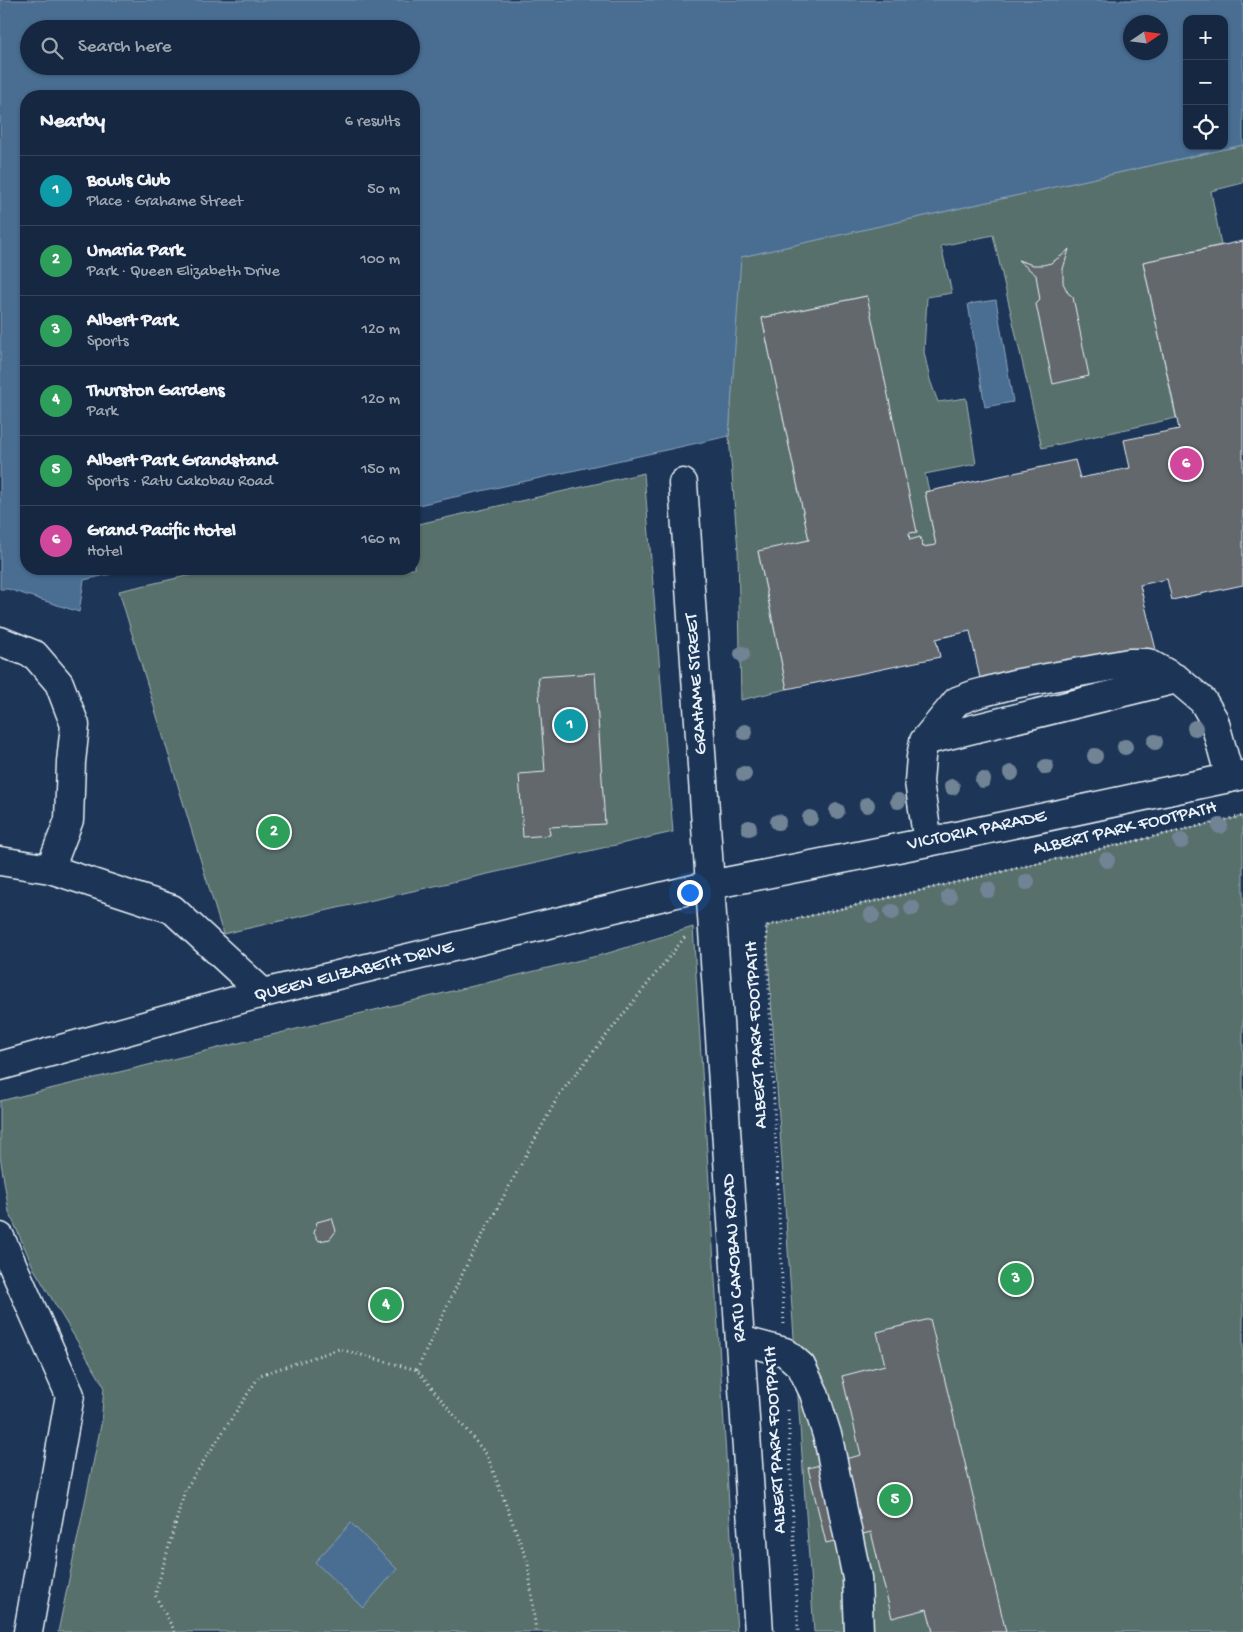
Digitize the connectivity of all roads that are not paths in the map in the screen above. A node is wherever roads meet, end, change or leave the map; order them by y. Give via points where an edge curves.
1 (683, 483) dead end
2 (0, 641) edge
3 (1236, 776) edge
4 (928, 842) junction
5 (0, 861) edge
6 (50, 869) junction
7 (710, 885) junction
8 (263, 994) junction
9 (0, 1066) edge
10 (0, 1237) edge
11 (740, 1340) junction
12 (28, 1632) edge
13 (759, 1632) edge
14 (859, 1632) edge

1 - 7 main road, GRAHAME STREET
2 - 6 main road via 35,655 60,684 75,725 69,820
3 - 4 main road, VICTORIA PARADE
3 - 4 main road via 1203,701 1177,679 924,741 919,782
4 - 7 main road, VICTORIA PARADE
5 - 6 main road
6 - 8 main road via 172,910
7 - 8 main road, QUEEN ELIZABETH DRIVE
7 - 11 main road, RATU CAKOBAU ROAD
8 - 9 main road, QUEEN ELIZABETH DRIVE
10 - 12 main road via 70,1395
11 - 13 main road, RATU CAKOBAU ROAD
11 - 14 main road via 785,1352 801,1366 814,1393 828,1438 857,1578

